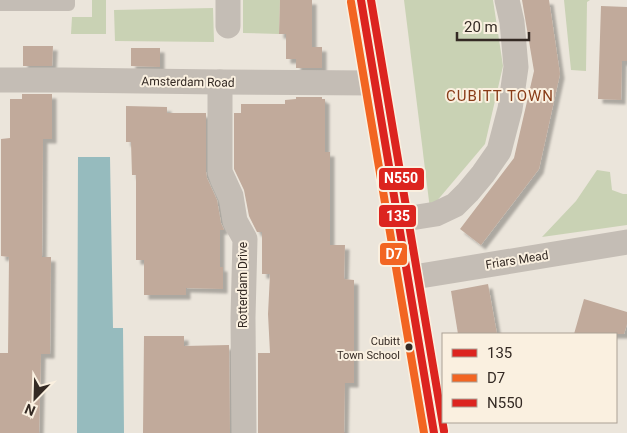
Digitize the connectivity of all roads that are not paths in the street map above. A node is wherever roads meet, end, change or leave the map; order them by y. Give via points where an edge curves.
1 (69, 0) edge
2 (228, 0) edge
3 (361, 0) edge
4 (508, 0) edge
5 (0, 5) edge
6 (228, 26) dead end
7 (0, 80) edge
8 (220, 82) junction
9 (375, 83) junction
10 (398, 220) junction
11 (627, 242) edge
12 (408, 278) junction
13 (244, 433) edge
14 (434, 433) edge

1 - 5 lane via 69,5
2 - 6 street
3 - 9 main road
4 - 10 street via 516,67 510,109 498,151 483,174 455,205 436,214
7 - 8 street, Amsterdam Road
8 - 9 street, Amsterdam Road
8 - 13 street, Rotterdam Drive via 220,172 231,196 235,222 245,239
9 - 10 main road
10 - 12 main road
11 - 12 street, Friars Mead
12 - 14 main road

